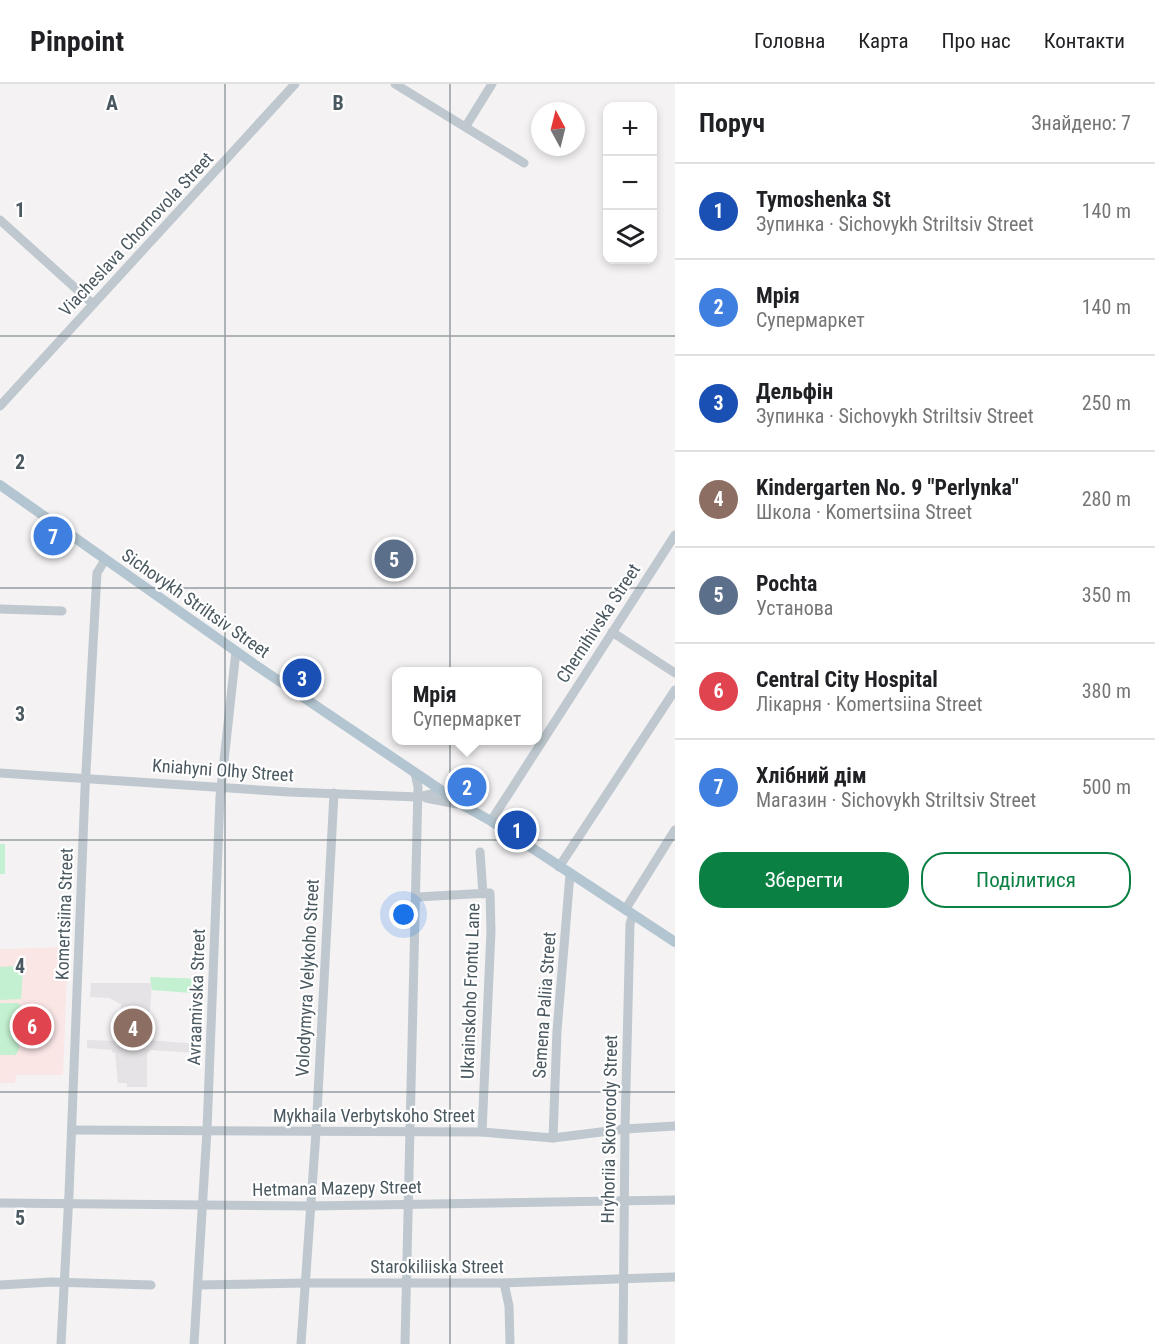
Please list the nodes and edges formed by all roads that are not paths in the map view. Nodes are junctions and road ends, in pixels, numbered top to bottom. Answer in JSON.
{"nodes":[{"id":1,"x":296,"y":84,"type":"edge"},
{"id":2,"x":395,"y":84,"type":"edge"},
{"id":3,"x":492,"y":84,"type":"edge"},
{"id":4,"x":466,"y":126,"type":"junction"},
{"id":5,"x":524,"y":163,"type":"dead end"},
{"id":6,"x":0,"y":220,"type":"edge"},
{"id":7,"x":93,"y":304,"type":"junction"},
{"id":8,"x":0,"y":406,"type":"edge"},
{"id":9,"x":0,"y":485,"type":"edge"},
{"id":10,"x":675,"y":535,"type":"edge"},
{"id":11,"x":105,"y":560,"type":"junction"},
{"id":12,"x":0,"y":609,"type":"edge"},
{"id":13,"x":62,"y":611,"type":"dead end"},
{"id":14,"x":612,"y":632,"type":"junction"},
{"id":15,"x":237,"y":651,"type":"junction"},
{"id":16,"x":675,"y":674,"type":"edge"},
{"id":17,"x":675,"y":690,"type":"edge"},
{"id":18,"x":542,"y":741,"type":"edge"},
{"id":19,"x":540,"y":745,"type":"edge"},
{"id":20,"x":0,"y":773,"type":"edge"},
{"id":21,"x":415,"y":773,"type":"junction"},
{"id":22,"x":86,"y":777,"type":"junction"},
{"id":23,"x":221,"y":788,"type":"junction"},
{"id":24,"x":442,"y":791,"type":"junction"},
{"id":25,"x":334,"y":793,"type":"junction"},
{"id":26,"x":418,"y":797,"type":"junction"},
{"id":27,"x":466,"y":807,"type":"junction"},
{"id":28,"x":491,"y":821,"type":"junction"},
{"id":29,"x":674,"y":834,"type":"edge"},
{"id":30,"x":480,"y":852,"type":"dead end"},
{"id":31,"x":559,"y":867,"type":"junction"},
{"id":32,"x":570,"y":874,"type":"junction"},
{"id":33,"x":483,"y":894,"type":"junction"},
{"id":34,"x":417,"y":897,"type":"junction"},
{"id":35,"x":629,"y":913,"type":"junction"},
{"id":36,"x":675,"y":942,"type":"edge"},
{"id":37,"x":675,"y":1126,"type":"edge"},
{"id":38,"x":625,"y":1129,"type":"junction"},
{"id":39,"x":72,"y":1130,"type":"junction"},
{"id":40,"x":207,"y":1130,"type":"junction"},
{"id":41,"x":316,"y":1132,"type":"junction"},
{"id":42,"x":409,"y":1132,"type":"junction"},
{"id":43,"x":482,"y":1132,"type":"junction"},
{"id":44,"x":553,"y":1138,"type":"junction"},
{"id":45,"x":624,"y":1200,"type":"junction"},
{"id":46,"x":675,"y":1200,"type":"edge"},
{"id":47,"x":0,"y":1203,"type":"edge"},
{"id":48,"x":69,"y":1203,"type":"junction"},
{"id":49,"x":407,"y":1203,"type":"junction"},
{"id":50,"x":203,"y":1206,"type":"junction"},
{"id":51,"x":311,"y":1206,"type":"junction"},
{"id":52,"x":625,"y":1277,"type":"junction"},
{"id":53,"x":675,"y":1277,"type":"edge"},
{"id":54,"x":65,"y":1282,"type":"junction"},
{"id":55,"x":305,"y":1282,"type":"junction"},
{"id":56,"x":406,"y":1283,"type":"junction"},
{"id":57,"x":504,"y":1283,"type":"junction"},
{"id":58,"x":0,"y":1285,"type":"edge"},
{"id":59,"x":151,"y":1285,"type":"dead end"},
{"id":60,"x":198,"y":1285,"type":"junction"},
{"id":61,"x":61,"y":1344,"type":"edge"},
{"id":62,"x":194,"y":1344,"type":"edge"},
{"id":63,"x":301,"y":1344,"type":"edge"},
{"id":64,"x":405,"y":1344,"type":"edge"},
{"id":65,"x":510,"y":1344,"type":"edge"},
{"id":66,"x":623,"y":1344,"type":"edge"}],
"edges":[{"from":1,"to":7,"type":"street","name":"Viacheslava Chornovola Street"},
{"from":2,"to":4,"type":"street"},
{"from":3,"to":4,"type":"street"},
{"from":4,"to":5,"type":"street"},
{"from":6,"to":7,"type":"street"},
{"from":7,"to":8,"type":"street","name":"Viacheslava Chornovola Street"},
{"from":9,"to":11,"type":"main road","name":"Sichovykh Striltsiv Street"},
{"from":10,"to":14,"type":"street","name":"Chernihivska Street"},
{"from":11,"to":15,"type":"main road","name":"Sichovykh Striltsiv Street"},
{"from":11,"to":22,"type":"street","name":"Komertsiina Street"},
{"from":12,"to":13,"type":"street"},
{"from":14,"to":16,"type":"street"},
{"from":14,"to":18,"type":"street","name":"Chernihivska Street"},
{"from":15,"to":21,"type":"main road","name":"Sichovykh Striltsiv Street"},
{"from":15,"to":23,"type":"street","name":"Avraamivska Street"},
{"from":17,"to":31,"type":"street"},
{"from":19,"to":28,"type":"street","name":"Chernihivska Street"},
{"from":20,"to":22,"type":"street","name":"Kniahyni Olhy Street"},
{"from":21,"to":24,"type":"main road","name":"Sichovykh Striltsiv Street"},
{"from":21,"to":26,"type":"street"},
{"from":22,"to":23,"type":"street","name":"Kniahyni Olhy Street"},
{"from":22,"to":39,"type":"street","name":"Komertsiina Street"},
{"from":23,"to":25,"type":"street","name":"Kniahyni Olhy Street"},
{"from":23,"to":40,"type":"street","name":"Avraamivska Street"},
{"from":24,"to":26,"type":"street","name":"Kniahyni Olhy Street"},
{"from":24,"to":27,"type":"main road","name":"Sichovykh Striltsiv Street"},
{"from":25,"to":26,"type":"street","name":"Kniahyni Olhy Street"},
{"from":25,"to":41,"type":"street","name":"Volodymyra Velykoho Street"},
{"from":26,"to":27,"type":"street"},
{"from":26,"to":34,"type":"street"},
{"from":27,"to":28,"type":"main road","name":"Sichovykh Striltsiv Street"},
{"from":28,"to":31,"type":"main road","name":"Sichovykh Striltsiv Street"},
{"from":29,"to":35,"type":"street","name":"Hryhoriia Skovorody Street"},
{"from":30,"to":33,"type":"street","name":"Ukrainskoho Frontu Lane"},
{"from":31,"to":32,"type":"main road","name":"Sichovykh Striltsiv Street"},
{"from":32,"to":35,"type":"main road","name":"Sichovykh Striltsiv Street"},
{"from":32,"to":44,"type":"street","name":"Semena Paliia Street"},
{"from":33,"to":34,"type":"street","name":"Ukrainskoho Frontu Lane"},
{"from":33,"to":43,"type":"street","name":"Ukrainskoho Frontu Lane"},
{"from":34,"to":42,"type":"street"},
{"from":35,"to":36,"type":"main road","name":"Sichovykh Striltsiv Street"},
{"from":35,"to":38,"type":"street","name":"Hryhoriia Skovorody Street"},
{"from":37,"to":38,"type":"street","name":"Mykhaila Verbytskoho Street"},
{"from":38,"to":44,"type":"street","name":"Mykhaila Verbytskoho Street"},
{"from":38,"to":45,"type":"street","name":"Hryhoriia Skovorody Street"},
{"from":39,"to":40,"type":"street","name":"Mykhaila Verbytskoho Street"},
{"from":39,"to":48,"type":"street","name":"Komertsiina Street"},
{"from":40,"to":41,"type":"street","name":"Mykhaila Verbytskoho Street"},
{"from":40,"to":50,"type":"street","name":"Avraamivska Street"},
{"from":41,"to":42,"type":"street","name":"Mykhaila Verbytskoho Street"},
{"from":41,"to":51,"type":"street","name":"Volodymyra Velykoho Street"},
{"from":42,"to":43,"type":"street","name":"Mykhaila Verbytskoho Street"},
{"from":42,"to":49,"type":"street"},
{"from":43,"to":44,"type":"street","name":"Mykhaila Verbytskoho Street"},
{"from":45,"to":46,"type":"street","name":"Hetmana Mazepy Street"},
{"from":45,"to":49,"type":"street","name":"Hetmana Mazepy Street"},
{"from":45,"to":52,"type":"street","name":"Hryhoriia Skovorody Street"},
{"from":47,"to":48,"type":"street","name":"Hetmana Mazepy Street"},
{"from":48,"to":50,"type":"street","name":"Hetmana Mazepy Street"},
{"from":48,"to":54,"type":"street","name":"Komertsiina Street"},
{"from":49,"to":51,"type":"street","name":"Hetmana Mazepy Street"},
{"from":49,"to":56,"type":"street"},
{"from":50,"to":51,"type":"street","name":"Hetmana Mazepy Street"},
{"from":50,"to":60,"type":"street","name":"Avraamivska Street"},
{"from":51,"to":55,"type":"street","name":"Volodymyra Velykoho Street"},
{"from":52,"to":53,"type":"street","name":"Starokiliiska Street"},
{"from":52,"to":57,"type":"street","name":"Starokiliiska Street"},
{"from":52,"to":66,"type":"street","name":"Hryhoriia Skovorody Street"},
{"from":54,"to":58,"type":"street"},
{"from":54,"to":59,"type":"street"},
{"from":54,"to":61,"type":"street","name":"Komertsiina Street"},
{"from":55,"to":56,"type":"street","name":"Starokiliiska Street"},
{"from":55,"to":60,"type":"street","name":"Starokiliiska Street"},
{"from":55,"to":63,"type":"street","name":"Volodymyra Velykoho Street"},
{"from":56,"to":57,"type":"street","name":"Starokiliiska Street"},
{"from":56,"to":64,"type":"street"},
{"from":57,"to":65,"type":"street"},
{"from":60,"to":62,"type":"street","name":"Avraamivska Street"}]}
